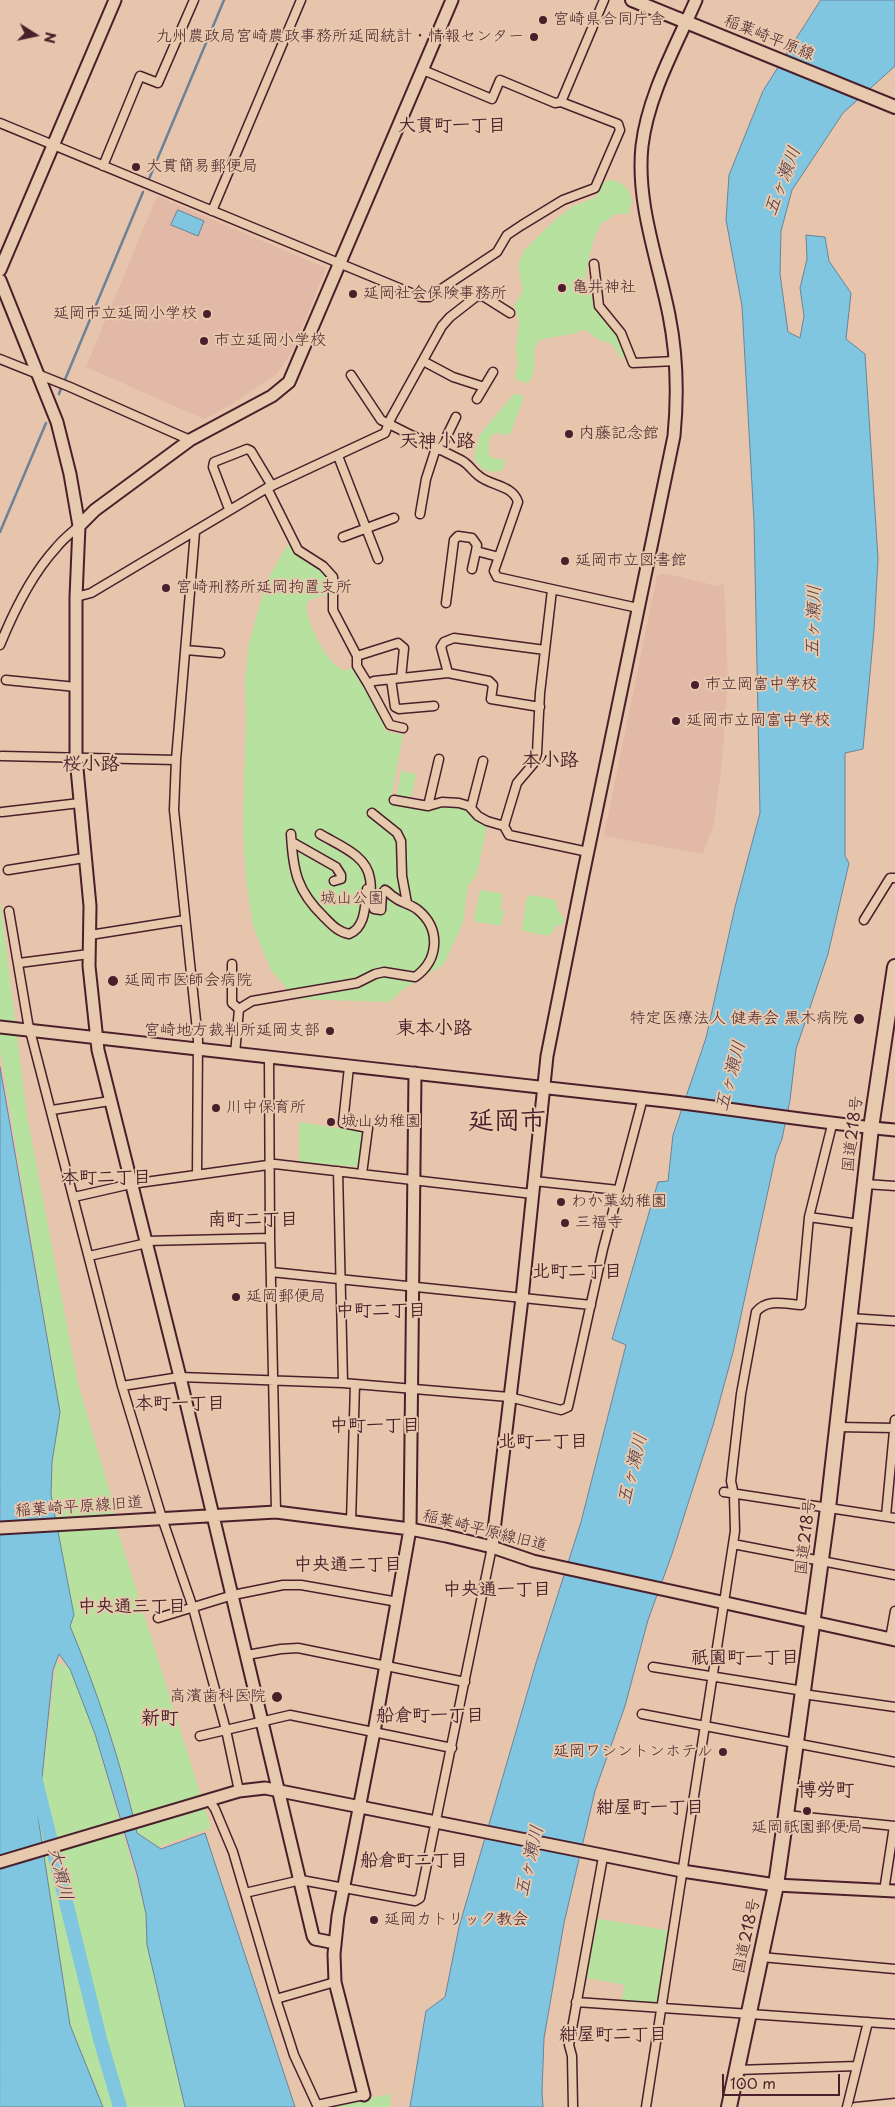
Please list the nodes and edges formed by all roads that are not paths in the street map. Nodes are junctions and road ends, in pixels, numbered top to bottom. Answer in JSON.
{"nodes":[{"id":1,"x":114,"y":0,"type":"edge"},
{"id":2,"x":194,"y":0,"type":"edge"},
{"id":3,"x":301,"y":0,"type":"edge"},
{"id":4,"x":452,"y":0,"type":"edge"},
{"id":5,"x":604,"y":0,"type":"edge"},
{"id":6,"x":632,"y":0,"type":"edge"},
{"id":7,"x":696,"y":0,"type":"edge"},
{"id":8,"x":701,"y":0,"type":"edge"},
{"id":9,"x":686,"y":22,"type":"junction"},
{"id":10,"x":423,"y":70,"type":"junction"},
{"id":11,"x":561,"y":102,"type":"junction"},
{"id":12,"x":895,"y":107,"type":"edge"},
{"id":13,"x":0,"y":123,"type":"edge"},
{"id":14,"x":53,"y":145,"type":"junction"},
{"id":15,"x":103,"y":166,"type":"junction"},
{"id":16,"x":212,"y":211,"type":"junction"},
{"id":17,"x":594,"y":264,"type":"dead end"},
{"id":18,"x":341,"y":265,"type":"junction"},
{"id":19,"x":0,"y":270,"type":"edge"},
{"id":20,"x":0,"y":280,"type":"edge"},
{"id":21,"x":510,"y":313,"type":"dead end"},
{"id":22,"x":0,"y":359,"type":"edge"},
{"id":23,"x":423,"y":361,"type":"junction"},
{"id":24,"x":676,"y":361,"type":"junction"},
{"id":25,"x":493,"y":372,"type":"dead end"},
{"id":26,"x":39,"y":375,"type":"junction"},
{"id":27,"x":351,"y":375,"type":"dead end"},
{"id":28,"x":484,"y":387,"type":"junction"},
{"id":29,"x":477,"y":399,"type":"dead end"},
{"id":30,"x":456,"y":417,"type":"dead end"},
{"id":31,"x":388,"y":425,"type":"junction"},
{"id":32,"x":190,"y":440,"type":"junction"},
{"id":33,"x":438,"y":449,"type":"junction"},
{"id":34,"x":338,"y":456,"type":"junction"},
{"id":35,"x":269,"y":487,"type":"junction"},
{"id":36,"x":228,"y":510,"type":"junction"},
{"id":37,"x":420,"y":514,"type":"dead end"},
{"id":38,"x":394,"y":518,"type":"dead end"},
{"id":39,"x":78,"y":526,"type":"junction"},
{"id":40,"x":366,"y":528,"type":"junction"},
{"id":41,"x":195,"y":532,"type":"junction"},
{"id":42,"x":343,"y":537,"type":"dead end"},
{"id":43,"x":476,"y":551,"type":"junction"},
{"id":44,"x":499,"y":557,"type":"junction"},
{"id":45,"x":378,"y":559,"type":"dead end"},
{"id":46,"x":472,"y":569,"type":"dead end"},
{"id":47,"x":552,"y":590,"type":"junction"},
{"id":48,"x":76,"y":597,"type":"junction"},
{"id":49,"x":446,"y":603,"type":"dead end"},
{"id":50,"x":638,"y":608,"type":"junction"},
{"id":51,"x":0,"y":645,"type":"edge"},
{"id":52,"x":186,"y":650,"type":"junction"},
{"id":53,"x":545,"y":650,"type":"junction"},
{"id":54,"x":220,"y":653,"type":"dead end"},
{"id":55,"x":357,"y":656,"type":"junction"},
{"id":56,"x":448,"y":673,"type":"junction"},
{"id":57,"x":401,"y":678,"type":"junction"},
{"id":58,"x":391,"y":679,"type":"junction"},
{"id":59,"x":6,"y":680,"type":"dead end"},
{"id":60,"x":368,"y":684,"type":"junction"},
{"id":61,"x":76,"y":687,"type":"junction"},
{"id":62,"x":434,"y":706,"type":"dead end"},
{"id":63,"x":540,"y":707,"type":"junction"},
{"id":64,"x":403,"y":728,"type":"dead end"},
{"id":65,"x":2,"y":756,"type":"dead end"},
{"id":66,"x":76,"y":758,"type":"junction"},
{"id":67,"x":439,"y":759,"type":"dead end"},
{"id":68,"x":176,"y":760,"type":"junction"},
{"id":69,"x":483,"y":761,"type":"dead end"},
{"id":70,"x":394,"y":800,"type":"dead end"},
{"id":71,"x":80,"y":803,"type":"junction"},
{"id":72,"x":428,"y":806,"type":"junction"},
{"id":73,"x":471,"y":808,"type":"junction"},
{"id":74,"x":2,"y":812,"type":"dead end"},
{"id":75,"x":372,"y":813,"type":"dead end"},
{"id":76,"x":504,"y":826,"type":"junction"},
{"id":77,"x":320,"y":834,"type":"dead end"},
{"id":78,"x":588,"y":852,"type":"junction"},
{"id":79,"x":84,"y":858,"type":"junction"},
{"id":80,"x":8,"y":870,"type":"dead end"},
{"id":81,"x":368,"y":871,"type":"junction"},
{"id":82,"x":895,"y":878,"type":"edge"},
{"id":83,"x":334,"y":881,"type":"dead end"},
{"id":84,"x":407,"y":903,"type":"junction"},
{"id":85,"x":9,"y":911,"type":"dead end"},
{"id":86,"x":185,"y":920,"type":"junction"},
{"id":87,"x":864,"y":920,"type":"dead end"},
{"id":88,"x":90,"y":935,"type":"junction"},
{"id":89,"x":89,"y":954,"type":"junction"},
{"id":90,"x":19,"y":963,"type":"junction"},
{"id":91,"x":232,"y":964,"type":"dead end"},
{"id":92,"x":895,"y":967,"type":"edge"},
{"id":93,"x":239,"y":1009,"type":"junction"},
{"id":94,"x":0,"y":1027,"type":"edge"},
{"id":95,"x":25,"y":1030,"type":"junction"},
{"id":96,"x":98,"y":1040,"type":"junction"},
{"id":97,"x":198,"y":1049,"type":"junction"},
{"id":98,"x":235,"y":1054,"type":"junction"},
{"id":99,"x":269,"y":1058,"type":"junction"},
{"id":100,"x":348,"y":1067,"type":"junction"},
{"id":101,"x":415,"y":1073,"type":"junction"},
{"id":102,"x":543,"y":1088,"type":"junction"},
{"id":103,"x":643,"y":1098,"type":"junction"},
{"id":104,"x":110,"y":1101,"type":"junction"},
{"id":105,"x":52,"y":1110,"type":"junction"},
{"id":106,"x":832,"y":1124,"type":"junction"},
{"id":107,"x":871,"y":1128,"type":"junction"},
{"id":108,"x":895,"y":1130,"type":"edge"},
{"id":109,"x":270,"y":1165,"type":"junction"},
{"id":110,"x":338,"y":1171,"type":"junction"},
{"id":111,"x":197,"y":1174,"type":"junction"},
{"id":112,"x":362,"y":1174,"type":"junction"},
{"id":113,"x":414,"y":1180,"type":"junction"},
{"id":114,"x":534,"y":1181,"type":"junction"},
{"id":115,"x":131,"y":1184,"type":"junction"},
{"id":116,"x":865,"y":1184,"type":"junction"},
{"id":117,"x":895,"y":1186,"type":"edge"},
{"id":118,"x":618,"y":1190,"type":"junction"},
{"id":119,"x":532,"y":1194,"type":"junction"},
{"id":120,"x":74,"y":1197,"type":"junction"},
{"id":121,"x":809,"y":1217,"type":"junction"},
{"id":122,"x":859,"y":1224,"type":"junction"},
{"id":123,"x":270,"y":1238,"type":"junction"},
{"id":124,"x":147,"y":1242,"type":"junction"},
{"id":125,"x":89,"y":1256,"type":"junction"},
{"id":126,"x":271,"y":1272,"type":"junction"},
{"id":127,"x":340,"y":1280,"type":"junction"},
{"id":128,"x":412,"y":1287,"type":"junction"},
{"id":129,"x":522,"y":1298,"type":"junction"},
{"id":130,"x":591,"y":1305,"type":"junction"},
{"id":131,"x":849,"y":1318,"type":"junction"},
{"id":132,"x":895,"y":1321,"type":"edge"},
{"id":133,"x":180,"y":1377,"type":"junction"},
{"id":134,"x":273,"y":1381,"type":"junction"},
{"id":135,"x":343,"y":1383,"type":"junction"},
{"id":136,"x":354,"y":1384,"type":"junction"},
{"id":137,"x":122,"y":1386,"type":"junction"},
{"id":138,"x":412,"y":1389,"type":"junction"},
{"id":139,"x":509,"y":1397,"type":"junction"},
{"id":140,"x":895,"y":1425,"type":"edge"},
{"id":141,"x":837,"y":1428,"type":"junction"},
{"id":142,"x":724,"y":1492,"type":"dead end"},
{"id":143,"x":734,"y":1495,"type":"junction"},
{"id":144,"x":828,"y":1508,"type":"junction"},
{"id":145,"x":276,"y":1512,"type":"junction"},
{"id":146,"x":213,"y":1516,"type":"junction"},
{"id":147,"x":886,"y":1516,"type":"junction"},
{"id":148,"x":162,"y":1518,"type":"junction"},
{"id":149,"x":895,"y":1518,"type":"edge"},
{"id":150,"x":351,"y":1522,"type":"junction"},
{"id":151,"x":0,"y":1528,"type":"edge"},
{"id":152,"x":410,"y":1529,"type":"junction"},
{"id":153,"x":733,"y":1544,"type":"junction"},
{"id":154,"x":492,"y":1547,"type":"junction"},
{"id":155,"x":821,"y":1562,"type":"junction"},
{"id":156,"x":895,"y":1575,"type":"edge"},
{"id":157,"x":232,"y":1595,"type":"junction"},
{"id":158,"x":398,"y":1602,"type":"junction"},
{"id":159,"x":723,"y":1602,"type":"junction"},
{"id":160,"x":192,"y":1608,"type":"junction"},
{"id":161,"x":895,"y":1611,"type":"edge"},
{"id":162,"x":158,"y":1618,"type":"dead end"},
{"id":163,"x":812,"y":1623,"type":"junction"},
{"id":164,"x":892,"y":1640,"type":"edge"},
{"id":165,"x":247,"y":1655,"type":"junction"},
{"id":166,"x":386,"y":1666,"type":"junction"},
{"id":167,"x":653,"y":1667,"type":"dead end"},
{"id":168,"x":712,"y":1677,"type":"junction"},
{"id":169,"x":466,"y":1682,"type":"junction"},
{"id":170,"x":803,"y":1692,"type":"junction"},
{"id":171,"x":895,"y":1707,"type":"edge"},
{"id":172,"x":642,"y":1714,"type":"dead end"},
{"id":173,"x":263,"y":1721,"type":"junction"},
{"id":174,"x":704,"y":1726,"type":"junction"},
{"id":175,"x":226,"y":1730,"type":"junction"},
{"id":176,"x":374,"y":1732,"type":"junction"},
{"id":177,"x":200,"y":1736,"type":"dead end"},
{"id":178,"x":796,"y":1743,"type":"junction"},
{"id":179,"x":452,"y":1748,"type":"junction"},
{"id":180,"x":895,"y":1762,"type":"edge"},
{"id":181,"x":278,"y":1790,"type":"junction"},
{"id":182,"x":239,"y":1791,"type":"junction"},
{"id":183,"x":207,"y":1801,"type":"junction"},
{"id":184,"x":359,"y":1807,"type":"junction"},
{"id":185,"x":786,"y":1816,"type":"junction"},
{"id":186,"x":436,"y":1823,"type":"junction"},
{"id":187,"x":894,"y":1826,"type":"edge"},
{"id":188,"x":601,"y":1857,"type":"junction"},
{"id":189,"x":0,"y":1862,"type":"edge"},
{"id":190,"x":682,"y":1871,"type":"junction"},
{"id":191,"x":301,"y":1880,"type":"junction"},
{"id":192,"x":776,"y":1885,"type":"junction"},
{"id":193,"x":344,"y":1886,"type":"junction"},
{"id":194,"x":889,"y":1891,"type":"edge"},
{"id":195,"x":245,"y":1893,"type":"junction"},
{"id":196,"x":335,"y":1943,"type":"junction"},
{"id":197,"x":761,"y":1957,"type":"junction"},
{"id":198,"x":895,"y":1969,"type":"edge"},
{"id":199,"x":335,"y":1982,"type":"junction"},
{"id":200,"x":276,"y":1999,"type":"junction"},
{"id":201,"x":576,"y":2002,"type":"junction"},
{"id":202,"x":661,"y":2008,"type":"junction"},
{"id":203,"x":748,"y":2014,"type":"junction"},
{"id":204,"x":868,"y":2022,"type":"junction"},
{"id":205,"x":895,"y":2024,"type":"edge"},
{"id":206,"x":857,"y":2066,"type":"junction"},
{"id":207,"x":737,"y":2070,"type":"junction"},
{"id":208,"x":364,"y":2095,"type":"joint"},
{"id":209,"x":895,"y":2103,"type":"edge"},
{"id":210,"x":573,"y":2107,"type":"edge"},
{"id":211,"x":646,"y":2107,"type":"edge"},
{"id":212,"x":729,"y":2107,"type":"edge"},
{"id":213,"x":847,"y":2107,"type":"edge"},
{"id":214,"x":856,"y":2107,"type":"edge"}],
"edges":[{"from":1,"to":14,"type":"street"},
{"from":2,"to":15,"type":"street"},
{"from":3,"to":16,"type":"street"},
{"from":4,"to":10,"type":"street"},
{"from":5,"to":11,"type":"street"},
{"from":6,"to":9,"type":"main road","name":"稲葉崎平原線"},
{"from":7,"to":9,"type":"street"},
{"from":8,"to":9,"type":"street"},
{"from":9,"to":12,"type":"main road","name":"稲葉崎平原線"},
{"from":9,"to":24,"type":"street"},
{"from":10,"to":11,"type":"street"},
{"from":10,"to":18,"type":"street"},
{"from":11,"to":18,"type":"street"},
{"from":13,"to":14,"type":"street"},
{"from":14,"to":15,"type":"street"},
{"from":14,"to":19,"type":"street"},
{"from":15,"to":16,"type":"street"},
{"from":16,"to":18,"type":"street"},
{"from":17,"to":24,"type":"street"},
{"from":18,"to":32,"type":"street"},
{"from":20,"to":26,"type":"street"},
{"from":21,"to":23,"type":"street"},
{"from":22,"to":26,"type":"street"},
{"from":23,"to":28,"type":"street"},
{"from":23,"to":31,"type":"street"},
{"from":24,"to":50,"type":"street"},
{"from":25,"to":28,"type":"street"},
{"from":26,"to":32,"type":"street"},
{"from":26,"to":39,"type":"street"},
{"from":27,"to":31,"type":"street"},
{"from":28,"to":29,"type":"street"},
{"from":30,"to":33,"type":"street"},
{"from":31,"to":33,"type":"street"},
{"from":31,"to":34,"type":"street"},
{"from":32,"to":39,"type":"street"},
{"from":33,"to":37,"type":"street"},
{"from":33,"to":44,"type":"street"},
{"from":34,"to":35,"type":"street"},
{"from":34,"to":40,"type":"street"},
{"from":35,"to":36,"type":"street"},
{"from":35,"to":36,"type":"street"},
{"from":35,"to":55,"type":"street"},
{"from":36,"to":41,"type":"street"},
{"from":38,"to":40,"type":"street"},
{"from":39,"to":48,"type":"street"},
{"from":39,"to":51,"type":"street"},
{"from":40,"to":42,"type":"street"},
{"from":40,"to":45,"type":"street"},
{"from":41,"to":48,"type":"street"},
{"from":41,"to":52,"type":"street"},
{"from":43,"to":44,"type":"street"},
{"from":43,"to":46,"type":"street"},
{"from":43,"to":49,"type":"street"},
{"from":44,"to":47,"type":"street"},
{"from":47,"to":50,"type":"street"},
{"from":47,"to":53,"type":"street"},
{"from":48,"to":61,"type":"street"},
{"from":50,"to":78,"type":"street"},
{"from":52,"to":54,"type":"street"},
{"from":52,"to":68,"type":"street"},
{"from":53,"to":56,"type":"street"},
{"from":53,"to":63,"type":"street"},
{"from":55,"to":57,"type":"street"},
{"from":55,"to":60,"type":"street"},
{"from":56,"to":57,"type":"street"},
{"from":56,"to":63,"type":"street"},
{"from":57,"to":58,"type":"street"},
{"from":58,"to":60,"type":"street"},
{"from":58,"to":62,"type":"street"},
{"from":59,"to":61,"type":"street"},
{"from":60,"to":64,"type":"street"},
{"from":61,"to":66,"type":"street"},
{"from":63,"to":76,"type":"street"},
{"from":65,"to":66,"type":"street"},
{"from":66,"to":68,"type":"street"},
{"from":66,"to":71,"type":"street"},
{"from":67,"to":72,"type":"street"},
{"from":68,"to":86,"type":"street"},
{"from":69,"to":73,"type":"street"},
{"from":70,"to":72,"type":"street"},
{"from":71,"to":74,"type":"street"},
{"from":71,"to":79,"type":"street"},
{"from":72,"to":73,"type":"street"},
{"from":73,"to":76,"type":"street"},
{"from":75,"to":84,"type":"street"},
{"from":76,"to":78,"type":"street"},
{"from":77,"to":81,"type":"street"},
{"from":78,"to":102,"type":"street"},
{"from":79,"to":80,"type":"street"},
{"from":79,"to":88,"type":"street"},
{"from":81,"to":83,"type":"street"},
{"from":81,"to":84,"type":"street"},
{"from":82,"to":87,"type":"street"},
{"from":84,"to":93,"type":"street"},
{"from":85,"to":90,"type":"street"},
{"from":86,"to":88,"type":"street"},
{"from":86,"to":97,"type":"street"},
{"from":88,"to":89,"type":"street"},
{"from":89,"to":90,"type":"street"},
{"from":89,"to":96,"type":"street"},
{"from":90,"to":95,"type":"street"},
{"from":91,"to":93,"type":"street"},
{"from":92,"to":107,"type":"highway","name":"国道218号"},
{"from":93,"to":98,"type":"street"},
{"from":94,"to":95,"type":"street"},
{"from":95,"to":96,"type":"street"},
{"from":95,"to":105,"type":"street"},
{"from":96,"to":97,"type":"street"},
{"from":96,"to":104,"type":"street"},
{"from":97,"to":98,"type":"street"},
{"from":97,"to":111,"type":"street"},
{"from":98,"to":99,"type":"street"},
{"from":99,"to":100,"type":"street"},
{"from":99,"to":109,"type":"street"},
{"from":100,"to":101,"type":"street"},
{"from":100,"to":112,"type":"street"},
{"from":101,"to":102,"type":"street"},
{"from":101,"to":113,"type":"street"},
{"from":102,"to":103,"type":"street"},
{"from":102,"to":114,"type":"street"},
{"from":103,"to":106,"type":"street"},
{"from":103,"to":118,"type":"street"},
{"from":104,"to":105,"type":"street"},
{"from":104,"to":115,"type":"street"},
{"from":105,"to":120,"type":"street"},
{"from":106,"to":107,"type":"street"},
{"from":106,"to":121,"type":"street"},
{"from":107,"to":108,"type":"street"},
{"from":107,"to":116,"type":"highway","name":"国道218号"},
{"from":109,"to":110,"type":"street"},
{"from":109,"to":111,"type":"street"},
{"from":109,"to":123,"type":"street"},
{"from":110,"to":112,"type":"street"},
{"from":110,"to":127,"type":"street"},
{"from":111,"to":115,"type":"street"},
{"from":112,"to":113,"type":"street"},
{"from":113,"to":119,"type":"street"},
{"from":113,"to":128,"type":"street"},
{"from":114,"to":118,"type":"street"},
{"from":114,"to":119,"type":"street"},
{"from":115,"to":120,"type":"street"},
{"from":115,"to":124,"type":"street"},
{"from":116,"to":117,"type":"street"},
{"from":116,"to":122,"type":"highway","name":"国道218号"},
{"from":118,"to":130,"type":"street"},
{"from":119,"to":129,"type":"street"},
{"from":120,"to":125,"type":"street"},
{"from":121,"to":122,"type":"street"},
{"from":121,"to":143,"type":"street"},
{"from":122,"to":131,"type":"highway","name":"国道218号"},
{"from":123,"to":124,"type":"street"},
{"from":123,"to":126,"type":"street"},
{"from":124,"to":125,"type":"street"},
{"from":124,"to":133,"type":"street"},
{"from":125,"to":137,"type":"street"},
{"from":126,"to":127,"type":"street"},
{"from":126,"to":134,"type":"street"},
{"from":127,"to":128,"type":"street"},
{"from":127,"to":135,"type":"street"},
{"from":128,"to":129,"type":"street"},
{"from":128,"to":138,"type":"street"},
{"from":129,"to":130,"type":"street"},
{"from":129,"to":139,"type":"street"},
{"from":130,"to":139,"type":"street"},
{"from":131,"to":132,"type":"street"},
{"from":131,"to":141,"type":"highway","name":"国道218号"},
{"from":133,"to":134,"type":"street"},
{"from":133,"to":137,"type":"street"},
{"from":133,"to":146,"type":"street"},
{"from":134,"to":135,"type":"street"},
{"from":134,"to":145,"type":"street"},
{"from":135,"to":136,"type":"street"},
{"from":136,"to":138,"type":"street"},
{"from":136,"to":150,"type":"street"},
{"from":137,"to":148,"type":"street"},
{"from":138,"to":139,"type":"street"},
{"from":138,"to":152,"type":"street"},
{"from":139,"to":154,"type":"street"},
{"from":140,"to":141,"type":"street"},
{"from":140,"to":147,"type":"street"},
{"from":141,"to":144,"type":"highway","name":"国道218号"},
{"from":142,"to":143,"type":"street"},
{"from":143,"to":144,"type":"street"},
{"from":143,"to":153,"type":"street"},
{"from":144,"to":147,"type":"street"},
{"from":144,"to":155,"type":"highway","name":"国道218号"},
{"from":145,"to":146,"type":"street","name":"稲葉崎平原線旧道"},
{"from":145,"to":150,"type":"street","name":"稲葉崎平原線旧道"},
{"from":146,"to":148,"type":"street","name":"稲葉崎平原線旧道"},
{"from":146,"to":157,"type":"street"},
{"from":147,"to":149,"type":"street"},
{"from":148,"to":151,"type":"street","name":"稲葉崎平原線旧道"},
{"from":148,"to":160,"type":"street"},
{"from":150,"to":152,"type":"street","name":"稲葉崎平原線旧道"},
{"from":152,"to":154,"type":"street","name":"稲葉崎平原線旧道"},
{"from":152,"to":158,"type":"street"},
{"from":153,"to":155,"type":"street"},
{"from":153,"to":159,"type":"street"},
{"from":154,"to":159,"type":"street","name":"稲葉崎平原線旧道"},
{"from":154,"to":169,"type":"street"},
{"from":155,"to":156,"type":"street"},
{"from":155,"to":163,"type":"highway","name":"国道218号"},
{"from":157,"to":158,"type":"street"},
{"from":157,"to":160,"type":"street"},
{"from":157,"to":165,"type":"street"},
{"from":158,"to":166,"type":"street"},
{"from":159,"to":163,"type":"street","name":"稲葉崎平原線旧道"},
{"from":159,"to":168,"type":"street"},
{"from":160,"to":162,"type":"street"},
{"from":160,"to":175,"type":"street"},
{"from":161,"to":164,"type":"street"},
{"from":163,"to":164,"type":"street","name":"稲葉崎平原線旧道"},
{"from":163,"to":170,"type":"highway","name":"国道218号"},
{"from":165,"to":166,"type":"street"},
{"from":165,"to":173,"type":"street"},
{"from":166,"to":169,"type":"street"},
{"from":166,"to":176,"type":"street"},
{"from":167,"to":168,"type":"street"},
{"from":168,"to":170,"type":"street"},
{"from":168,"to":174,"type":"street"},
{"from":169,"to":179,"type":"street"},
{"from":170,"to":171,"type":"street"},
{"from":170,"to":178,"type":"highway","name":"国道218号"},
{"from":172,"to":174,"type":"street"},
{"from":173,"to":175,"type":"street"},
{"from":173,"to":176,"type":"street"},
{"from":173,"to":181,"type":"street"},
{"from":174,"to":178,"type":"street"},
{"from":174,"to":190,"type":"street"},
{"from":175,"to":177,"type":"street"},
{"from":175,"to":182,"type":"street"},
{"from":176,"to":179,"type":"street"},
{"from":176,"to":184,"type":"street"},
{"from":178,"to":180,"type":"street"},
{"from":178,"to":185,"type":"highway","name":"国道218号"},
{"from":179,"to":186,"type":"street"},
{"from":181,"to":182,"type":"street"},
{"from":181,"to":184,"type":"street"},
{"from":181,"to":191,"type":"street"},
{"from":182,"to":183,"type":"street"},
{"from":183,"to":189,"type":"street"},
{"from":183,"to":195,"type":"street"},
{"from":184,"to":186,"type":"street"},
{"from":184,"to":193,"type":"street"},
{"from":185,"to":187,"type":"street"},
{"from":185,"to":192,"type":"highway","name":"国道218号"},
{"from":186,"to":188,"type":"street"},
{"from":186,"to":193,"type":"street"},
{"from":187,"to":194,"type":"street"},
{"from":188,"to":190,"type":"street"},
{"from":188,"to":201,"type":"street"},
{"from":190,"to":192,"type":"street"},
{"from":190,"to":202,"type":"street"},
{"from":191,"to":193,"type":"street"},
{"from":191,"to":195,"type":"street"},
{"from":191,"to":196,"type":"street"},
{"from":192,"to":194,"type":"street"},
{"from":192,"to":197,"type":"highway","name":"国道218号"},
{"from":193,"to":196,"type":"street"},
{"from":195,"to":200,"type":"street"},
{"from":196,"to":199,"type":"street"},
{"from":197,"to":198,"type":"street"},
{"from":197,"to":203,"type":"highway","name":"国道218号"},
{"from":199,"to":200,"type":"street"},
{"from":199,"to":208,"type":"street"},
{"from":200,"to":208,"type":"street"},
{"from":201,"to":202,"type":"street"},
{"from":201,"to":210,"type":"street"},
{"from":202,"to":203,"type":"street"},
{"from":202,"to":211,"type":"street"},
{"from":203,"to":204,"type":"street"},
{"from":203,"to":207,"type":"highway","name":"国道218号"},
{"from":204,"to":205,"type":"street"},
{"from":204,"to":206,"type":"street"},
{"from":206,"to":207,"type":"street"},
{"from":206,"to":213,"type":"street"},
{"from":207,"to":212,"type":"highway","name":"国道218号"},
{"from":209,"to":214,"type":"street"}]}
